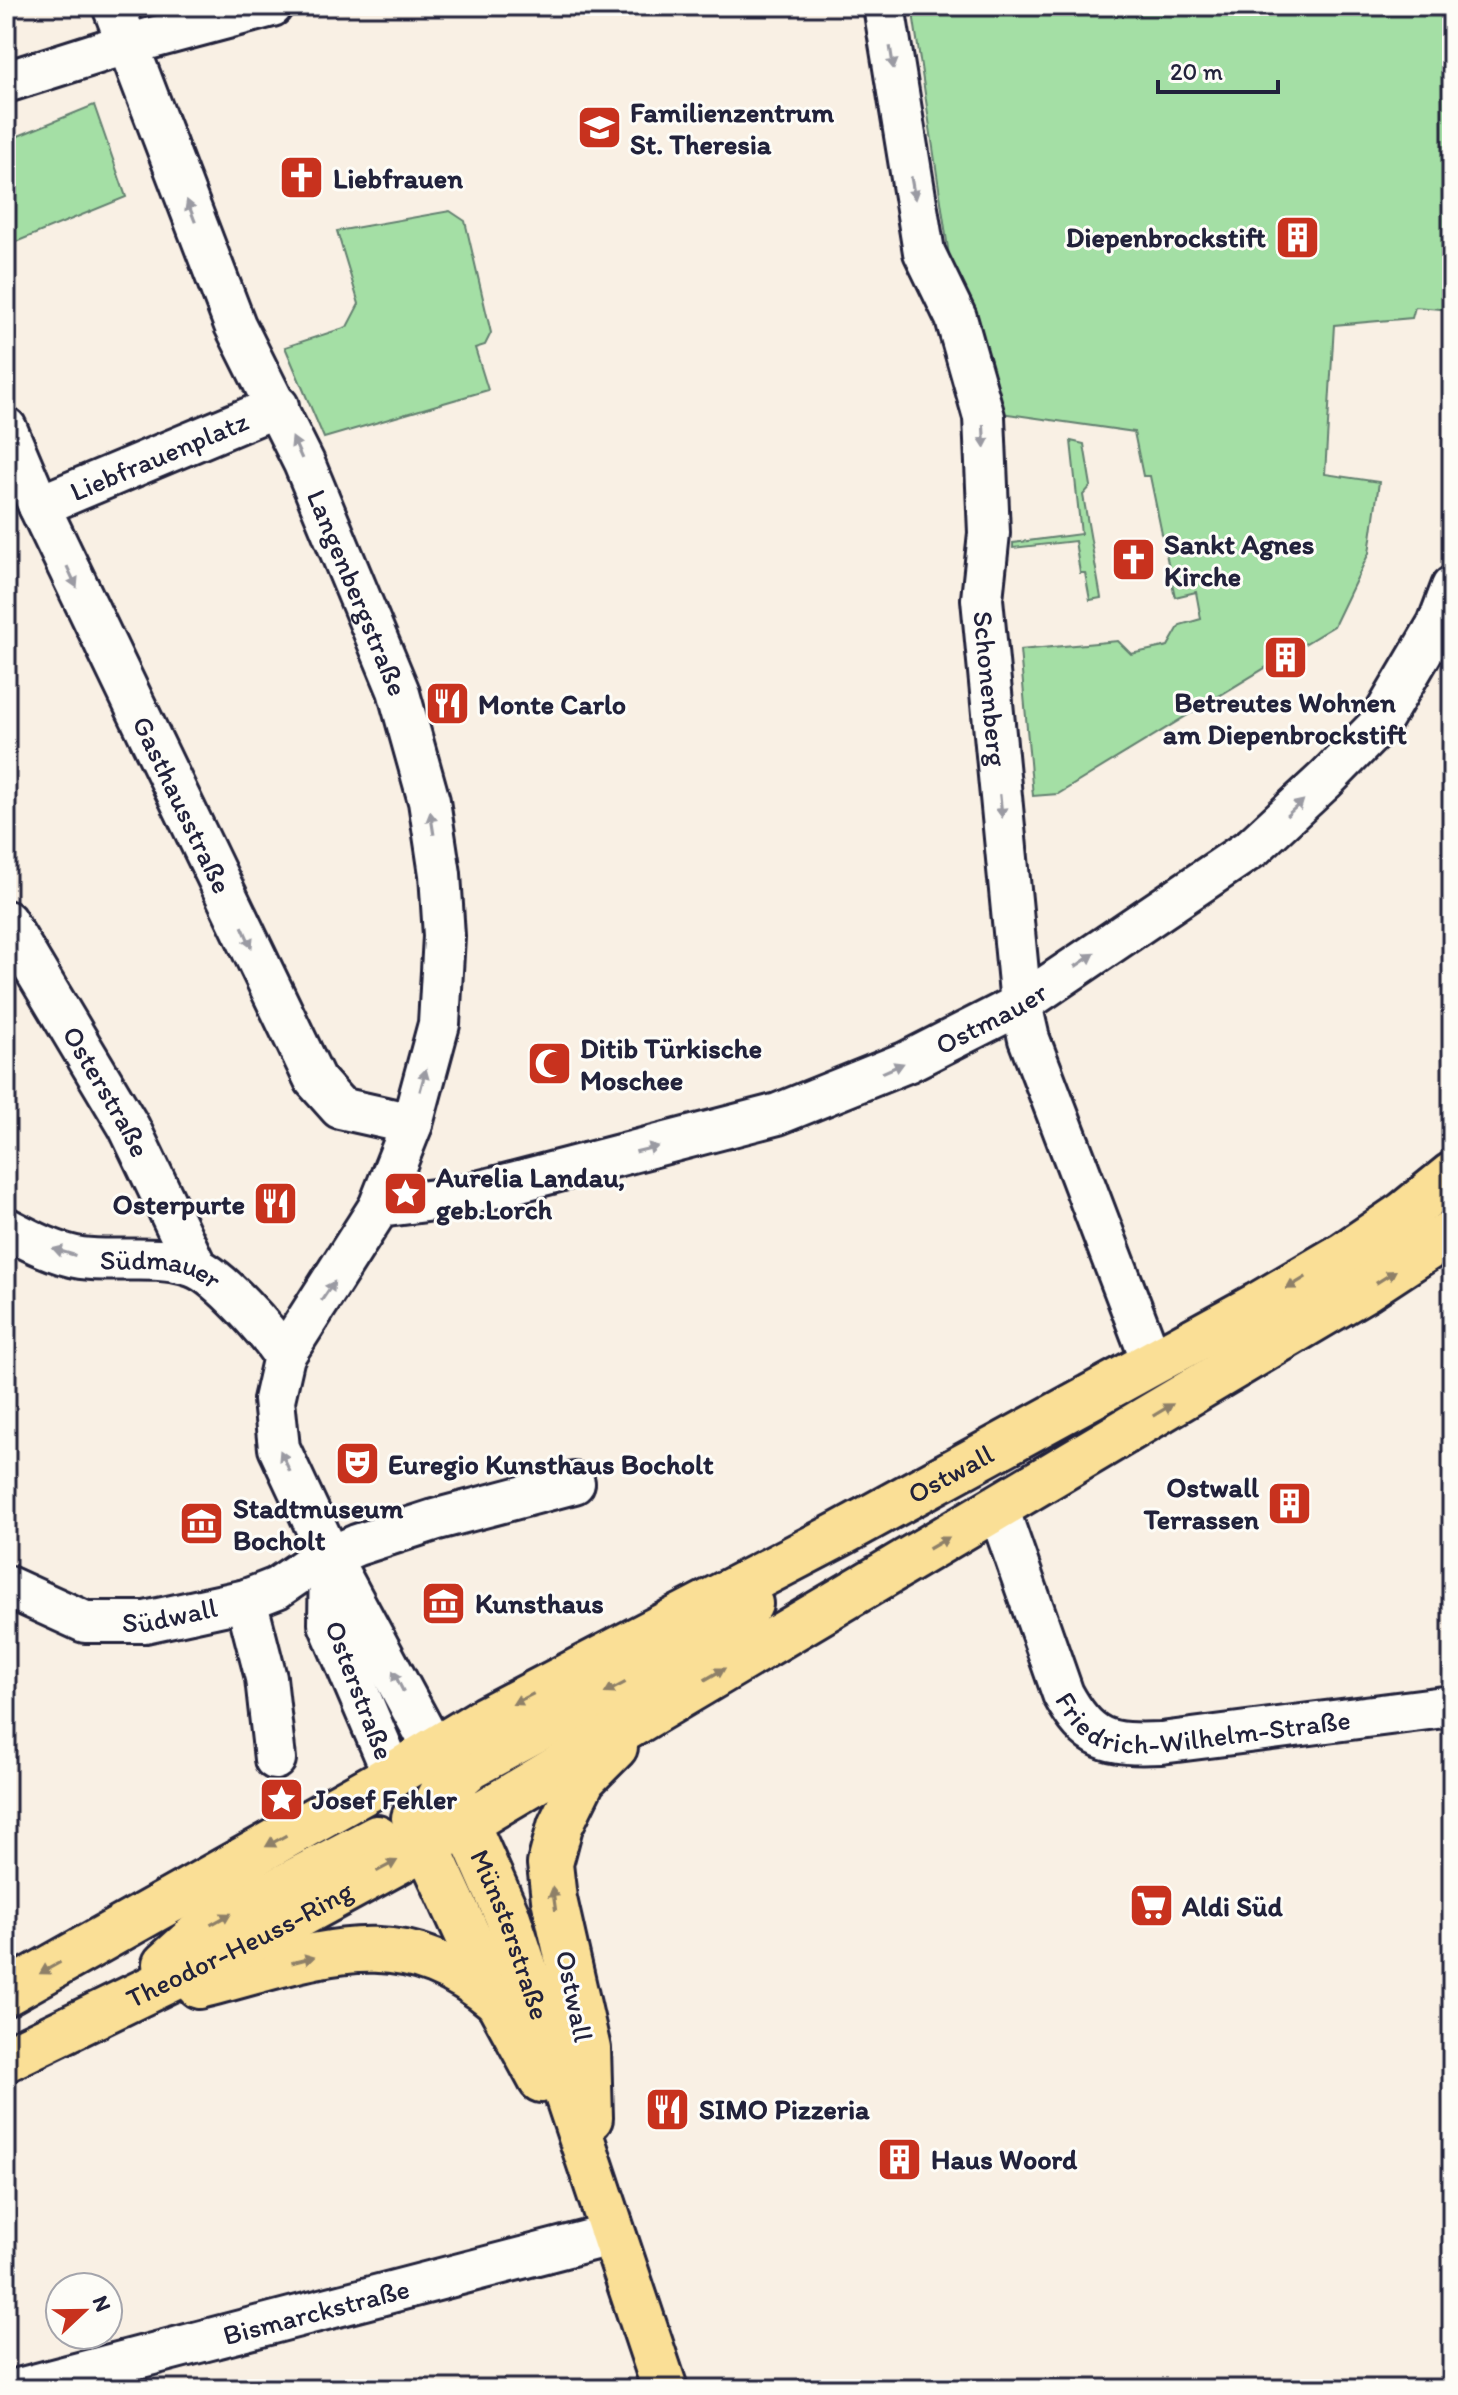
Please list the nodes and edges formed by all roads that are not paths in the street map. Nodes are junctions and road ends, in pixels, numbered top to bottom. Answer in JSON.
{"nodes":[{"id":1,"x":113,"y":6,"type":"edge"},
{"id":2,"x":272,"y":6,"type":"edge"},
{"id":3,"x":884,"y":6,"type":"edge"},
{"id":4,"x":129,"y":46,"type":"junction"},
{"id":5,"x":6,"y":82,"type":"edge"},
{"id":6,"x":278,"y":406,"type":"junction"},
{"id":7,"x":6,"y":428,"type":"edge"},
{"id":8,"x":39,"y":506,"type":"junction"},
{"id":9,"x":1452,"y":587,"type":"edge"},
{"id":10,"x":6,"y":921,"type":"edge"},
{"id":11,"x":1021,"y":1004,"type":"junction"},
{"id":12,"x":412,"y":1124,"type":"junction"},
{"id":13,"x":1452,"y":1175,"type":"edge"},
{"id":14,"x":379,"y":1207,"type":"junction"},
{"id":15,"x":6,"y":1228,"type":"edge"},
{"id":16,"x":1452,"y":1232,"type":"edge"},
{"id":17,"x":196,"y":1267,"type":"junction"},
{"id":18,"x":284,"y":1356,"type":"junction"},
{"id":19,"x":1152,"y":1362,"type":"junction"},
{"id":20,"x":574,"y":1483,"type":"dead end"},
{"id":21,"x":998,"y":1508,"type":"junction"},
{"id":22,"x":330,"y":1557,"type":"junction"},
{"id":23,"x":6,"y":1586,"type":"edge"},
{"id":24,"x":246,"y":1600,"type":"junction"},
{"id":25,"x":1452,"y":1706,"type":"edge"},
{"id":26,"x":647,"y":1714,"type":"junction"},
{"id":27,"x":275,"y":1759,"type":"dead end"},
{"id":28,"x":442,"y":1767,"type":"junction"},
{"id":29,"x":410,"y":1811,"type":"junction"},
{"id":30,"x":467,"y":1823,"type":"junction"},
{"id":31,"x":6,"y":1993,"type":"edge"},
{"id":32,"x":498,"y":2001,"type":"junction"},
{"id":33,"x":119,"y":2005,"type":"junction"},
{"id":34,"x":6,"y":2059,"type":"edge"},
{"id":35,"x":593,"y":2169,"type":"junction"},
{"id":36,"x":614,"y":2234,"type":"junction"},
{"id":37,"x":18,"y":2389,"type":"edge"},
{"id":38,"x":665,"y":2389,"type":"edge"}],
"edges":[{"from":1,"to":4,"type":"street","name":"Langenbergstraße"},
{"from":2,"to":4,"type":"street"},
{"from":3,"to":11,"type":"street","name":"Schonenberg","one_way":true},
{"from":4,"to":5,"type":"street"},
{"from":6,"to":4,"type":"street","name":"Langenbergstraße","one_way":true},
{"from":6,"to":8,"type":"street","name":"Liebfrauenplatz"},
{"from":12,"to":6,"type":"street","name":"Langenbergstraße","one_way":true},
{"from":7,"to":8,"type":"street","name":"Gasthausstraße"},
{"from":8,"to":12,"type":"street","name":"Gasthausstraße","one_way":true},
{"from":11,"to":9,"type":"street","name":"Ostmauer","one_way":true},
{"from":10,"to":17,"type":"street","name":"Osterstraße"},
{"from":14,"to":11,"type":"street","name":"Ostmauer","one_way":true},
{"from":11,"to":19,"type":"street","name":"Schonenberg"},
{"from":12,"to":14,"type":"street","name":"Langenbergstraße"},
{"from":13,"to":19,"type":"main road","name":"Ostwall","one_way":true},
{"from":18,"to":14,"type":"street","name":"Langenbergstraße","one_way":true},
{"from":17,"to":15,"type":"street","name":"Südmauer","one_way":true},
{"from":21,"to":16,"type":"main road","name":"Ostwall","one_way":true},
{"from":17,"to":18,"type":"street","name":"Südmauer"},
{"from":22,"to":18,"type":"street","name":"Osterstraße","one_way":true},
{"from":19,"to":28,"type":"main road","name":"Ostwall","one_way":true},
{"from":20,"to":22,"type":"street","name":"Südwall"},
{"from":21,"to":25,"type":"street","name":"Friedrich-Wilhelm-Straße"},
{"from":26,"to":21,"type":"main road","name":"Ostwall","one_way":true},
{"from":22,"to":24,"type":"street","name":"Südwall"},
{"from":28,"to":22,"type":"street","name":"Osterstraße","one_way":true},
{"from":22,"to":29,"type":"street","name":"Osterstraße"},
{"from":23,"to":24,"type":"street","name":"Südwall"},
{"from":24,"to":27,"type":"street"},
{"from":26,"to":30,"type":"main road","name":"Ostwall"},
{"from":35,"to":26,"type":"main road","name":"Ostwall","one_way":true},
{"from":28,"to":29,"type":"main road"},
{"from":28,"to":29,"type":"main road"},
{"from":28,"to":30,"type":"main road","name":"Münsterstraße"},
{"from":29,"to":30,"type":"main road"},
{"from":29,"to":31,"type":"main road","one_way":true},
{"from":29,"to":32,"type":"main road","name":"Münsterstraße"},
{"from":33,"to":29,"type":"main road","one_way":true},
{"from":30,"to":35,"type":"main road","name":"Münsterstraße"},
{"from":33,"to":32,"type":"main road","one_way":true},
{"from":32,"to":35,"type":"main road","name":"Münsterstraße"},
{"from":33,"to":34,"type":"main road","name":"Theodor-Heuss-Ring"},
{"from":35,"to":36,"type":"main road","name":"Münsterstraße"},
{"from":36,"to":37,"type":"street","name":"Bismarckstraße"},
{"from":36,"to":38,"type":"main road","name":"Münsterstraße"}]}
